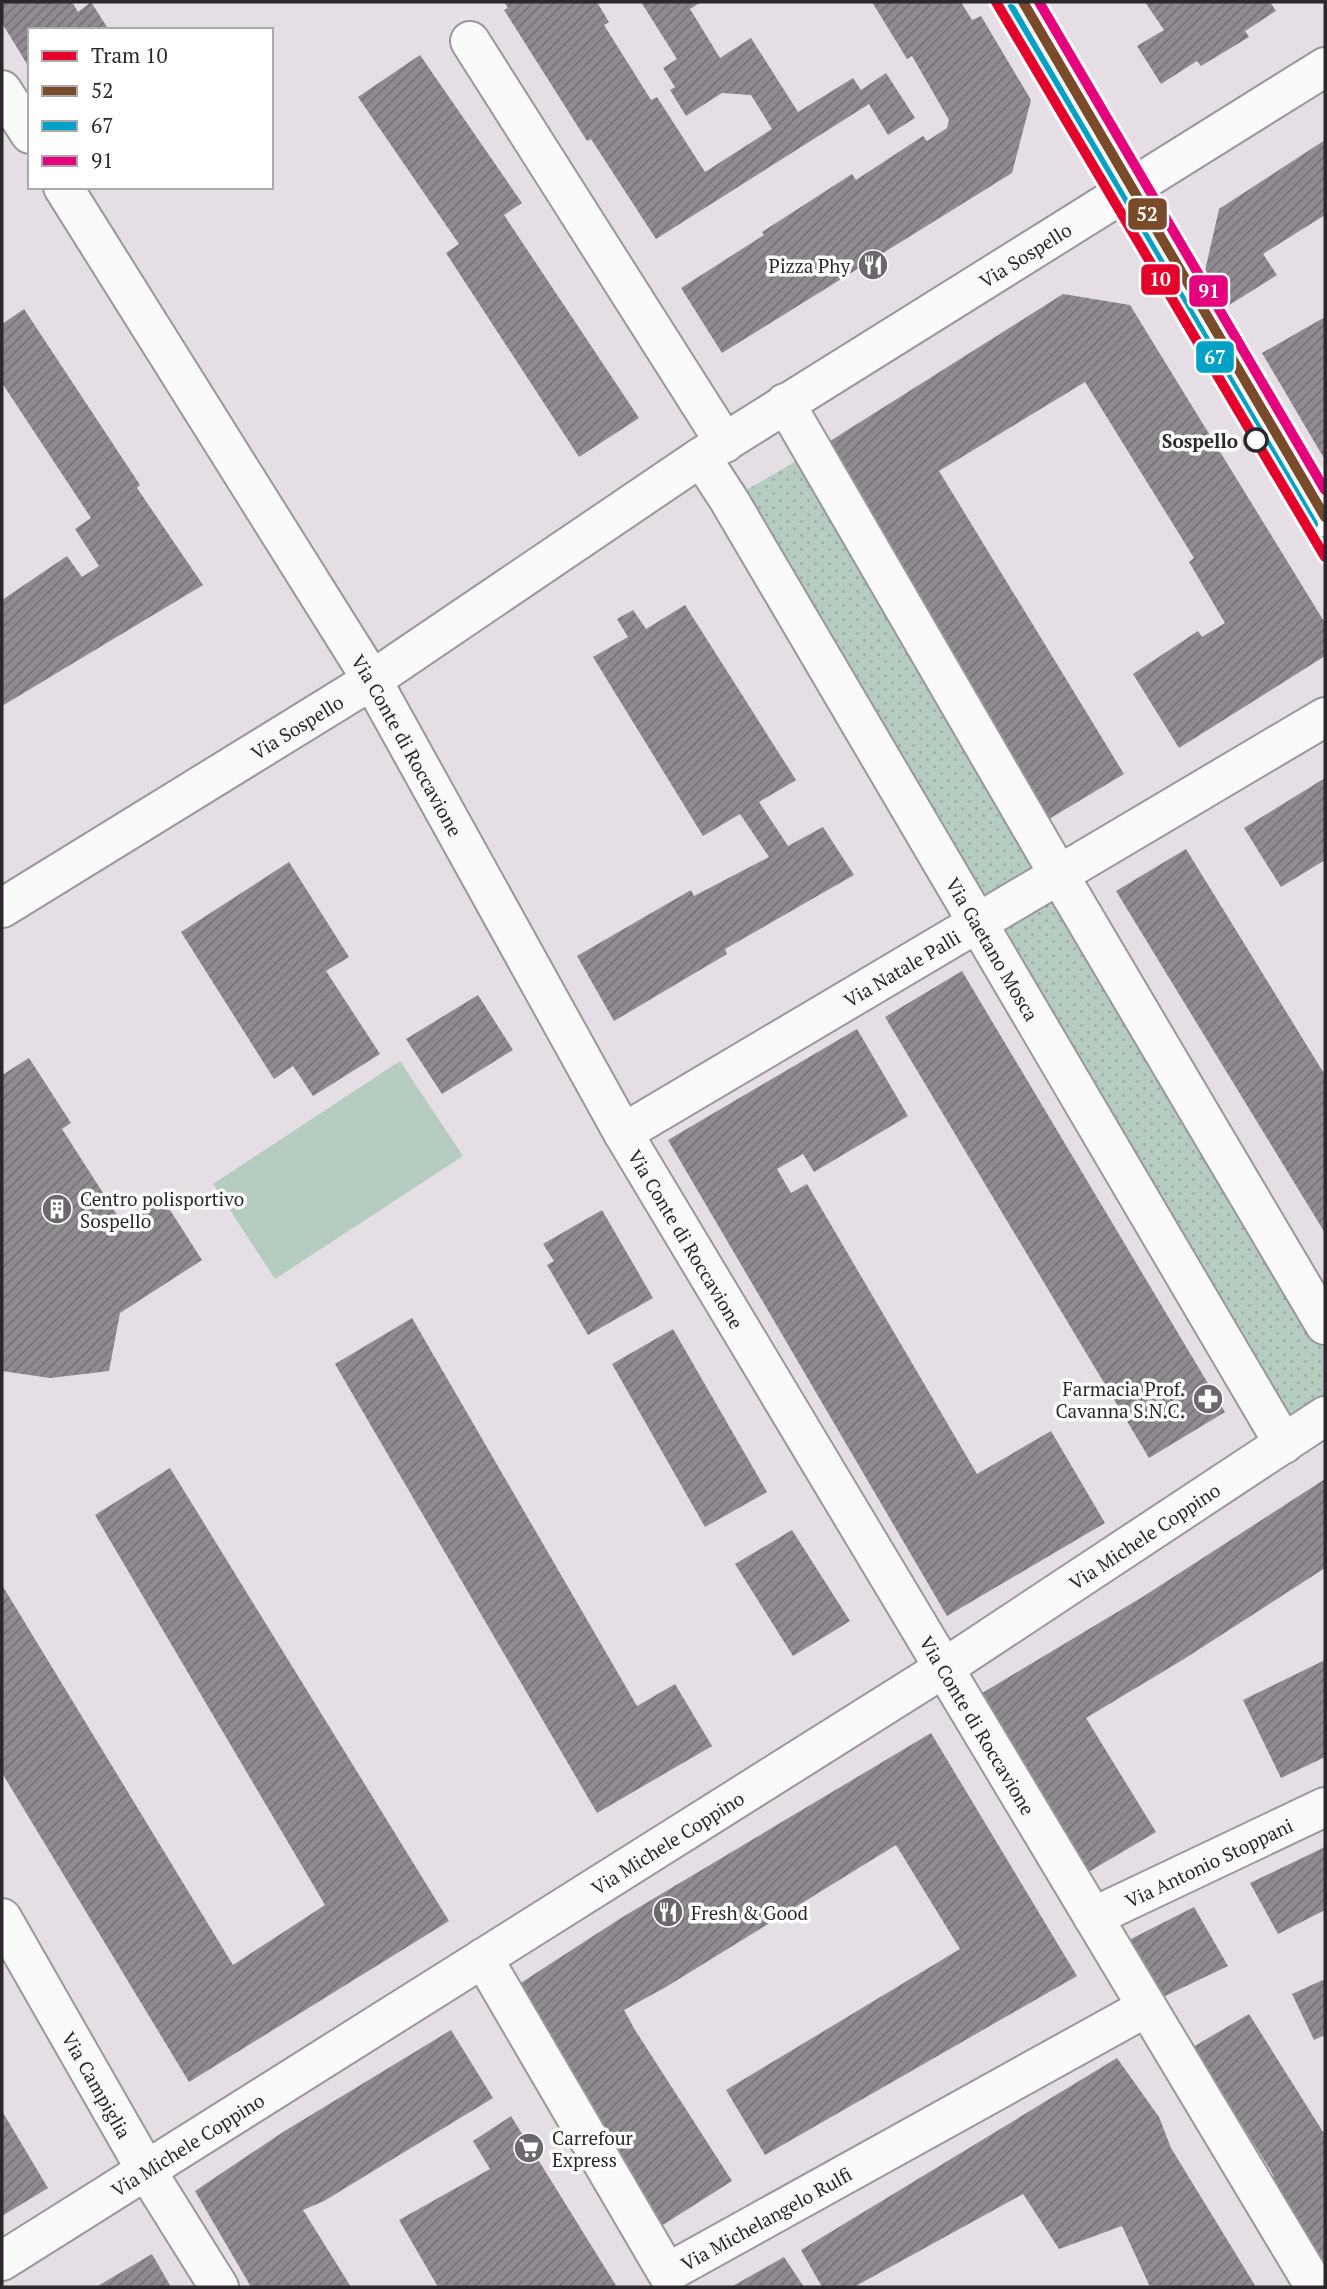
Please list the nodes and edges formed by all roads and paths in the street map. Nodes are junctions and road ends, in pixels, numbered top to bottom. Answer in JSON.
{"nodes":[{"id":1,"x":1023,"y":2,"type":"edge"},
{"id":2,"x":470,"y":41,"type":"dead end"},
{"id":3,"x":1325,"y":67,"type":"edge"},
{"id":4,"x":2,"y":90,"type":"edge"},
{"id":5,"x":28,"y":131,"type":"edge"},
{"id":6,"x":1131,"y":188,"type":"junction"},
{"id":7,"x":64,"y":189,"type":"edge"},
{"id":8,"x":785,"y":403,"type":"junction"},
{"id":9,"x":713,"y":450,"type":"junction"},
{"id":10,"x":1325,"y":517,"type":"edge"},
{"id":11,"x":372,"y":680,"type":"junction"},
{"id":12,"x":1325,"y":717,"type":"edge"},
{"id":13,"x":1059,"y":875,"type":"junction"},
{"id":14,"x":2,"y":908,"type":"edge"},
{"id":15,"x":976,"y":923,"type":"junction"},
{"id":16,"x":623,"y":1133,"type":"junction"},
{"id":17,"x":1325,"y":1325,"type":"edge"},
{"id":18,"x":1325,"y":1416,"type":"edge"},
{"id":19,"x":1284,"y":1444,"type":"junction"},
{"id":20,"x":944,"y":1668,"type":"junction"},
{"id":21,"x":1325,"y":1807,"type":"edge"},
{"id":22,"x":1093,"y":1917,"type":"junction"},
{"id":23,"x":2,"y":1918,"type":"edge"},
{"id":24,"x":483,"y":1958,"type":"junction"},
{"id":25,"x":1147,"y":2007,"type":"junction"},
{"id":26,"x":146,"y":2169,"type":"junction"},
{"id":27,"x":2,"y":2261,"type":"edge"},
{"id":28,"x":219,"y":2287,"type":"edge"},
{"id":29,"x":1315,"y":2287,"type":"edge"}],
"edges":[{"from":1,"to":6,"type":"street"},
{"from":2,"to":9,"type":"street"},
{"from":3,"to":6,"type":"street","name":"Via Sospello"},
{"from":4,"to":5,"type":"street"},
{"from":6,"to":8,"type":"street","name":"Via Sospello"},
{"from":6,"to":10,"type":"street"},
{"from":7,"to":11,"type":"street","name":"Via Conte di Roccavione"},
{"from":8,"to":9,"type":"street","name":"Via Sospello"},
{"from":8,"to":13,"type":"street"},
{"from":9,"to":11,"type":"street","name":"Via Sospello"},
{"from":9,"to":15,"type":"street","name":"Via Gaetano Mosca"},
{"from":11,"to":14,"type":"street","name":"Via Sospello"},
{"from":11,"to":16,"type":"street","name":"Via Conte di Roccavione"},
{"from":12,"to":13,"type":"street","name":"Via Natale Palli"},
{"from":13,"to":15,"type":"street","name":"Via Natale Palli"},
{"from":13,"to":17,"type":"street"},
{"from":15,"to":16,"type":"street","name":"Via Natale Palli"},
{"from":15,"to":19,"type":"street","name":"Via Gaetano Mosca"},
{"from":16,"to":20,"type":"street","name":"Via Conte di Roccavione"},
{"from":18,"to":19,"type":"street","name":"Via Michele Coppino"},
{"from":19,"to":20,"type":"street","name":"Via Michele Coppino"},
{"from":20,"to":22,"type":"street","name":"Via Conte di Roccavione"},
{"from":20,"to":24,"type":"street","name":"Via Michele Coppino"},
{"from":21,"to":22,"type":"street","name":"Via Antonio Stoppani"},
{"from":22,"to":25,"type":"street","name":"Via Conte di Roccavione"},
{"from":23,"to":26,"type":"street","name":"Via Campiglia"},
{"from":24,"to":25,"type":"street","name":"Via Michelangelo Rulfi"},
{"from":24,"to":26,"type":"street","name":"Via Michele Coppino"},
{"from":25,"to":29,"type":"street","name":"Via Conte di Roccavione"},
{"from":26,"to":27,"type":"street","name":"Via Michele Coppino"},
{"from":26,"to":28,"type":"street","name":"Via Campiglia"}]}
